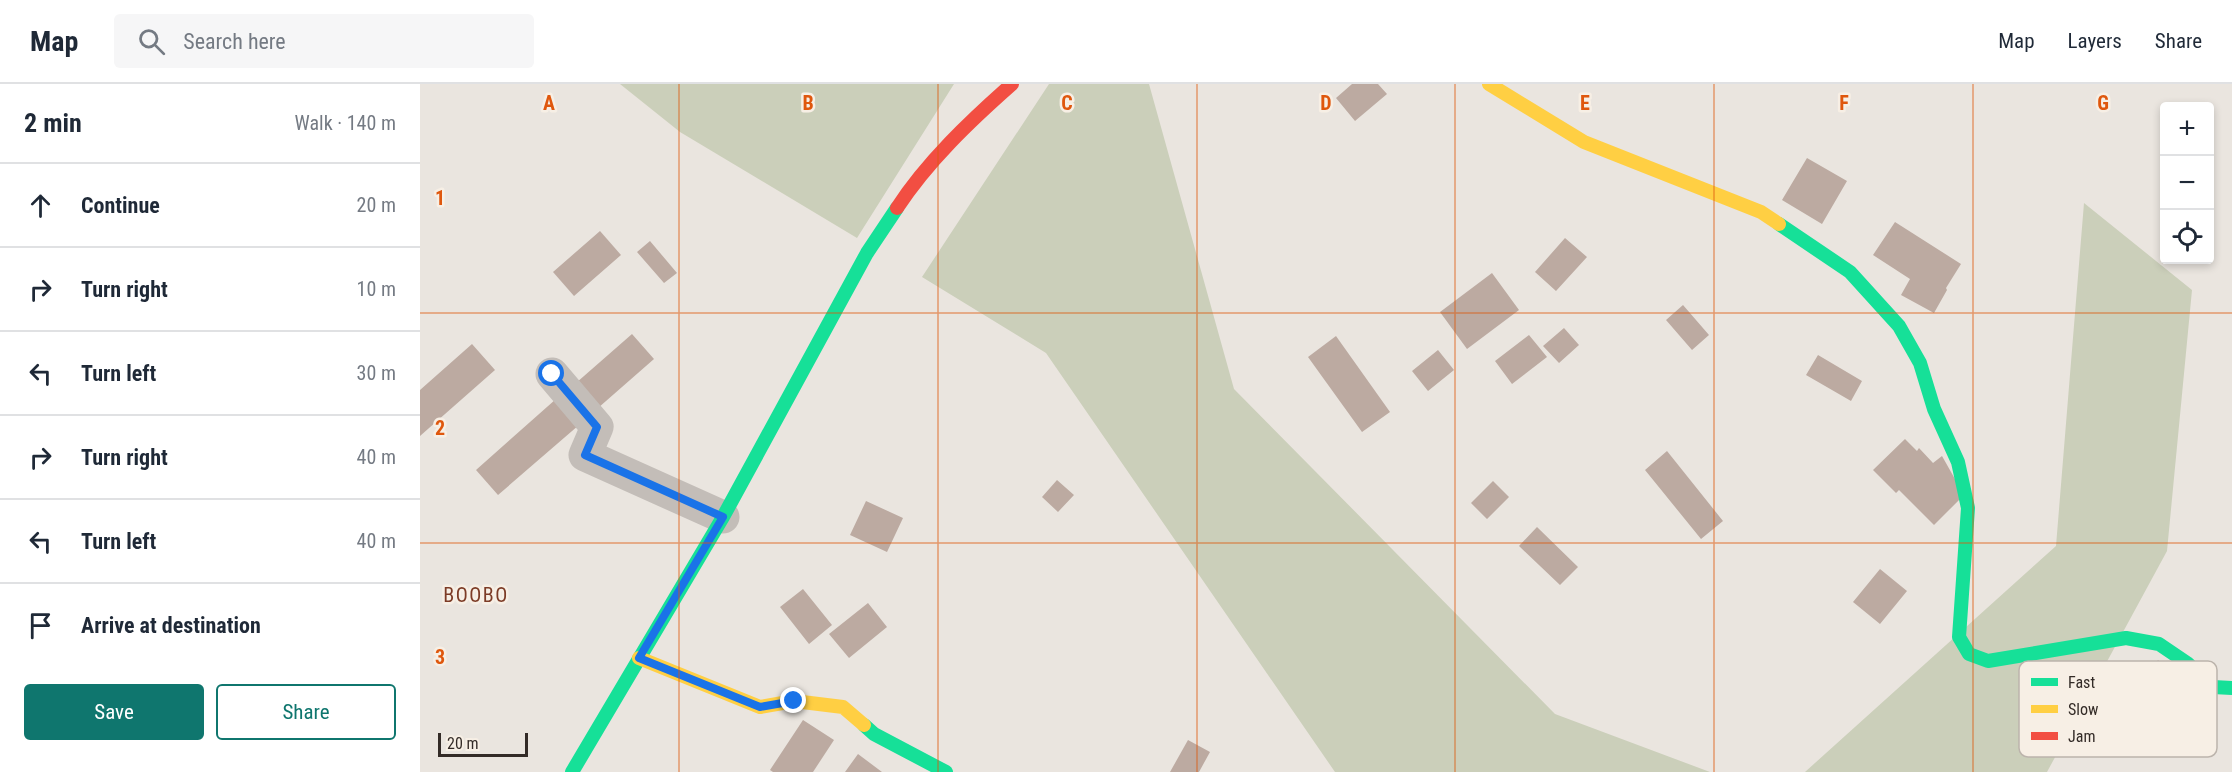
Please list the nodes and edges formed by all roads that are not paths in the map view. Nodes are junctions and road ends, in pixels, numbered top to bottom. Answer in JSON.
{"nodes":[{"id":1,"x":1012,"y":84,"type":"edge"},
{"id":2,"x":1489,"y":84,"type":"edge"},
{"id":3,"x":552,"y":374,"type":"dead end"},
{"id":4,"x":723,"y":517,"type":"junction"},
{"id":5,"x":639,"y":658,"type":"junction"},
{"id":6,"x":2184,"y":661,"type":"edge"},
{"id":7,"x":572,"y":772,"type":"edge"},
{"id":8,"x":946,"y":772,"type":"edge"}],
"edges":[{"from":1,"to":4,"type":"street"},
{"from":2,"to":6,"type":"street"},
{"from":3,"to":4,"type":"street"},
{"from":4,"to":5,"type":"street"},
{"from":5,"to":7,"type":"street"},
{"from":5,"to":8,"type":"street"}]}
